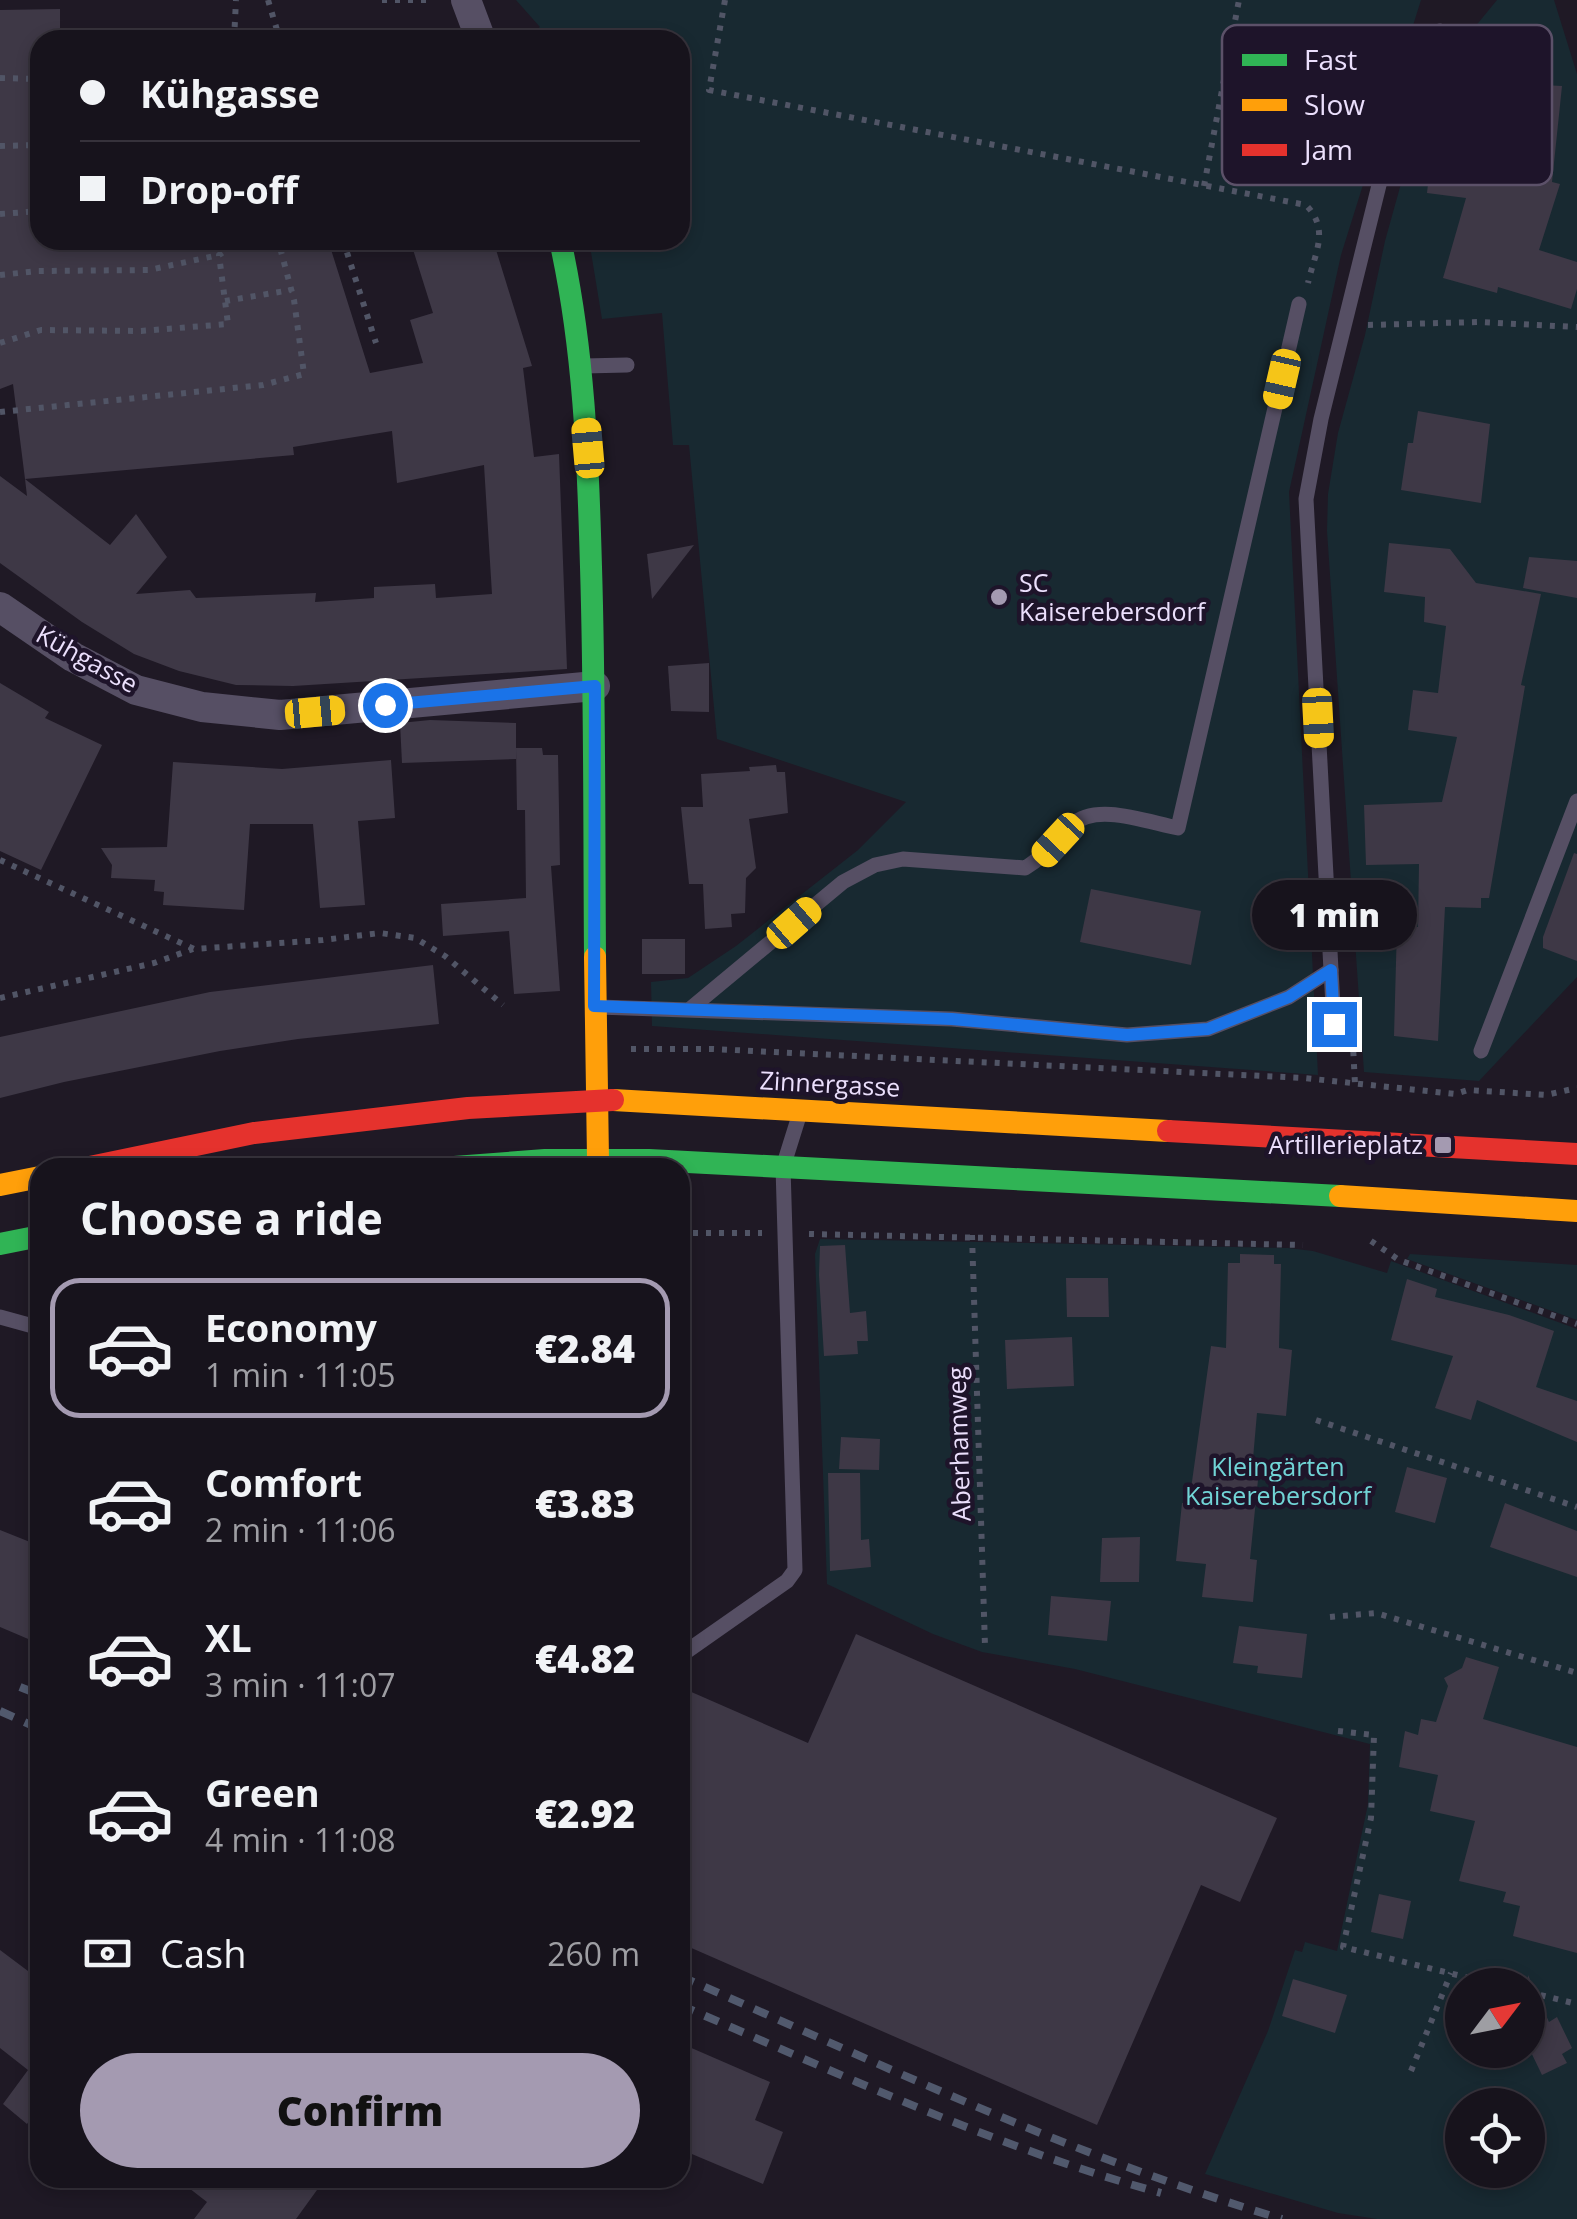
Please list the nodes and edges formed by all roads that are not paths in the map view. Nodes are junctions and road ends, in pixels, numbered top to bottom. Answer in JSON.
{"nodes":[{"id":1,"x":466,"y":0,"type":"edge"},
{"id":2,"x":477,"y":30,"type":"edge"},
{"id":3,"x":1379,"y":185,"type":"edge"},
{"id":4,"x":562,"y":250,"type":"edge"},
{"id":5,"x":1299,"y":304,"type":"road end"},
{"id":6,"x":627,"y":365,"type":"dead end"},
{"id":7,"x":580,"y":366,"type":"junction"},
{"id":8,"x":0,"y":607,"type":"edge"},
{"id":9,"x":595,"y":686,"type":"junction"},
{"id":10,"x":1577,"y":802,"type":"edge"},
{"id":11,"x":1331,"y":970,"type":"junction"},
{"id":12,"x":594,"y":1006,"type":"junction"},
{"id":13,"x":690,"y":1009,"type":"junction"},
{"id":14,"x":1334,"y":1024,"type":"road end"},
{"id":15,"x":1481,"y":1051,"type":"dead end"},
{"id":16,"x":596,"y":1099,"type":"junction"},
{"id":17,"x":800,"y":1110,"type":"junction"},
{"id":18,"x":1577,"y":1154,"type":"edge"},
{"id":19,"x":133,"y":1158,"type":"edge"},
{"id":20,"x":598,"y":1158,"type":"edge"},
{"id":21,"x":690,"y":1163,"type":"edge"},
{"id":22,"x":783,"y":1167,"type":"junction"},
{"id":23,"x":30,"y":1179,"type":"edge"},
{"id":24,"x":0,"y":1185,"type":"edge"},
{"id":25,"x":1577,"y":1212,"type":"edge"},
{"id":26,"x":30,"y":1238,"type":"edge"},
{"id":27,"x":0,"y":1244,"type":"edge"},
{"id":28,"x":0,"y":1318,"type":"edge"},
{"id":29,"x":30,"y":1326,"type":"edge"},
{"id":30,"x":690,"y":1649,"type":"edge"}],
"edges":[{"from":1,"to":2,"type":"street"},
{"from":3,"to":11,"type":"lane"},
{"from":4,"to":7,"type":"main road"},
{"from":5,"to":13,"type":"lane"},
{"from":6,"to":7,"type":"lane"},
{"from":7,"to":9,"type":"main road"},
{"from":8,"to":9,"type":"street","name":"Kühgasse"},
{"from":9,"to":12,"type":"main road"},
{"from":10,"to":15,"type":"lane"},
{"from":11,"to":13,"type":"lane"},
{"from":11,"to":14,"type":"lane"},
{"from":12,"to":13,"type":"lane"},
{"from":12,"to":16,"type":"main road"},
{"from":16,"to":17,"type":"main road","name":"Zinnergasse"},
{"from":16,"to":19,"type":"main road","name":"Zinnergasse"},
{"from":16,"to":20,"type":"main road"},
{"from":17,"to":18,"type":"main road","name":"Zinnergasse"},
{"from":17,"to":22,"type":"lane"},
{"from":21,"to":22,"type":"main road"},
{"from":22,"to":25,"type":"main road"},
{"from":22,"to":30,"type":"lane"},
{"from":23,"to":24,"type":"main road"},
{"from":26,"to":27,"type":"main road"},
{"from":28,"to":29,"type":"lane"}]}
